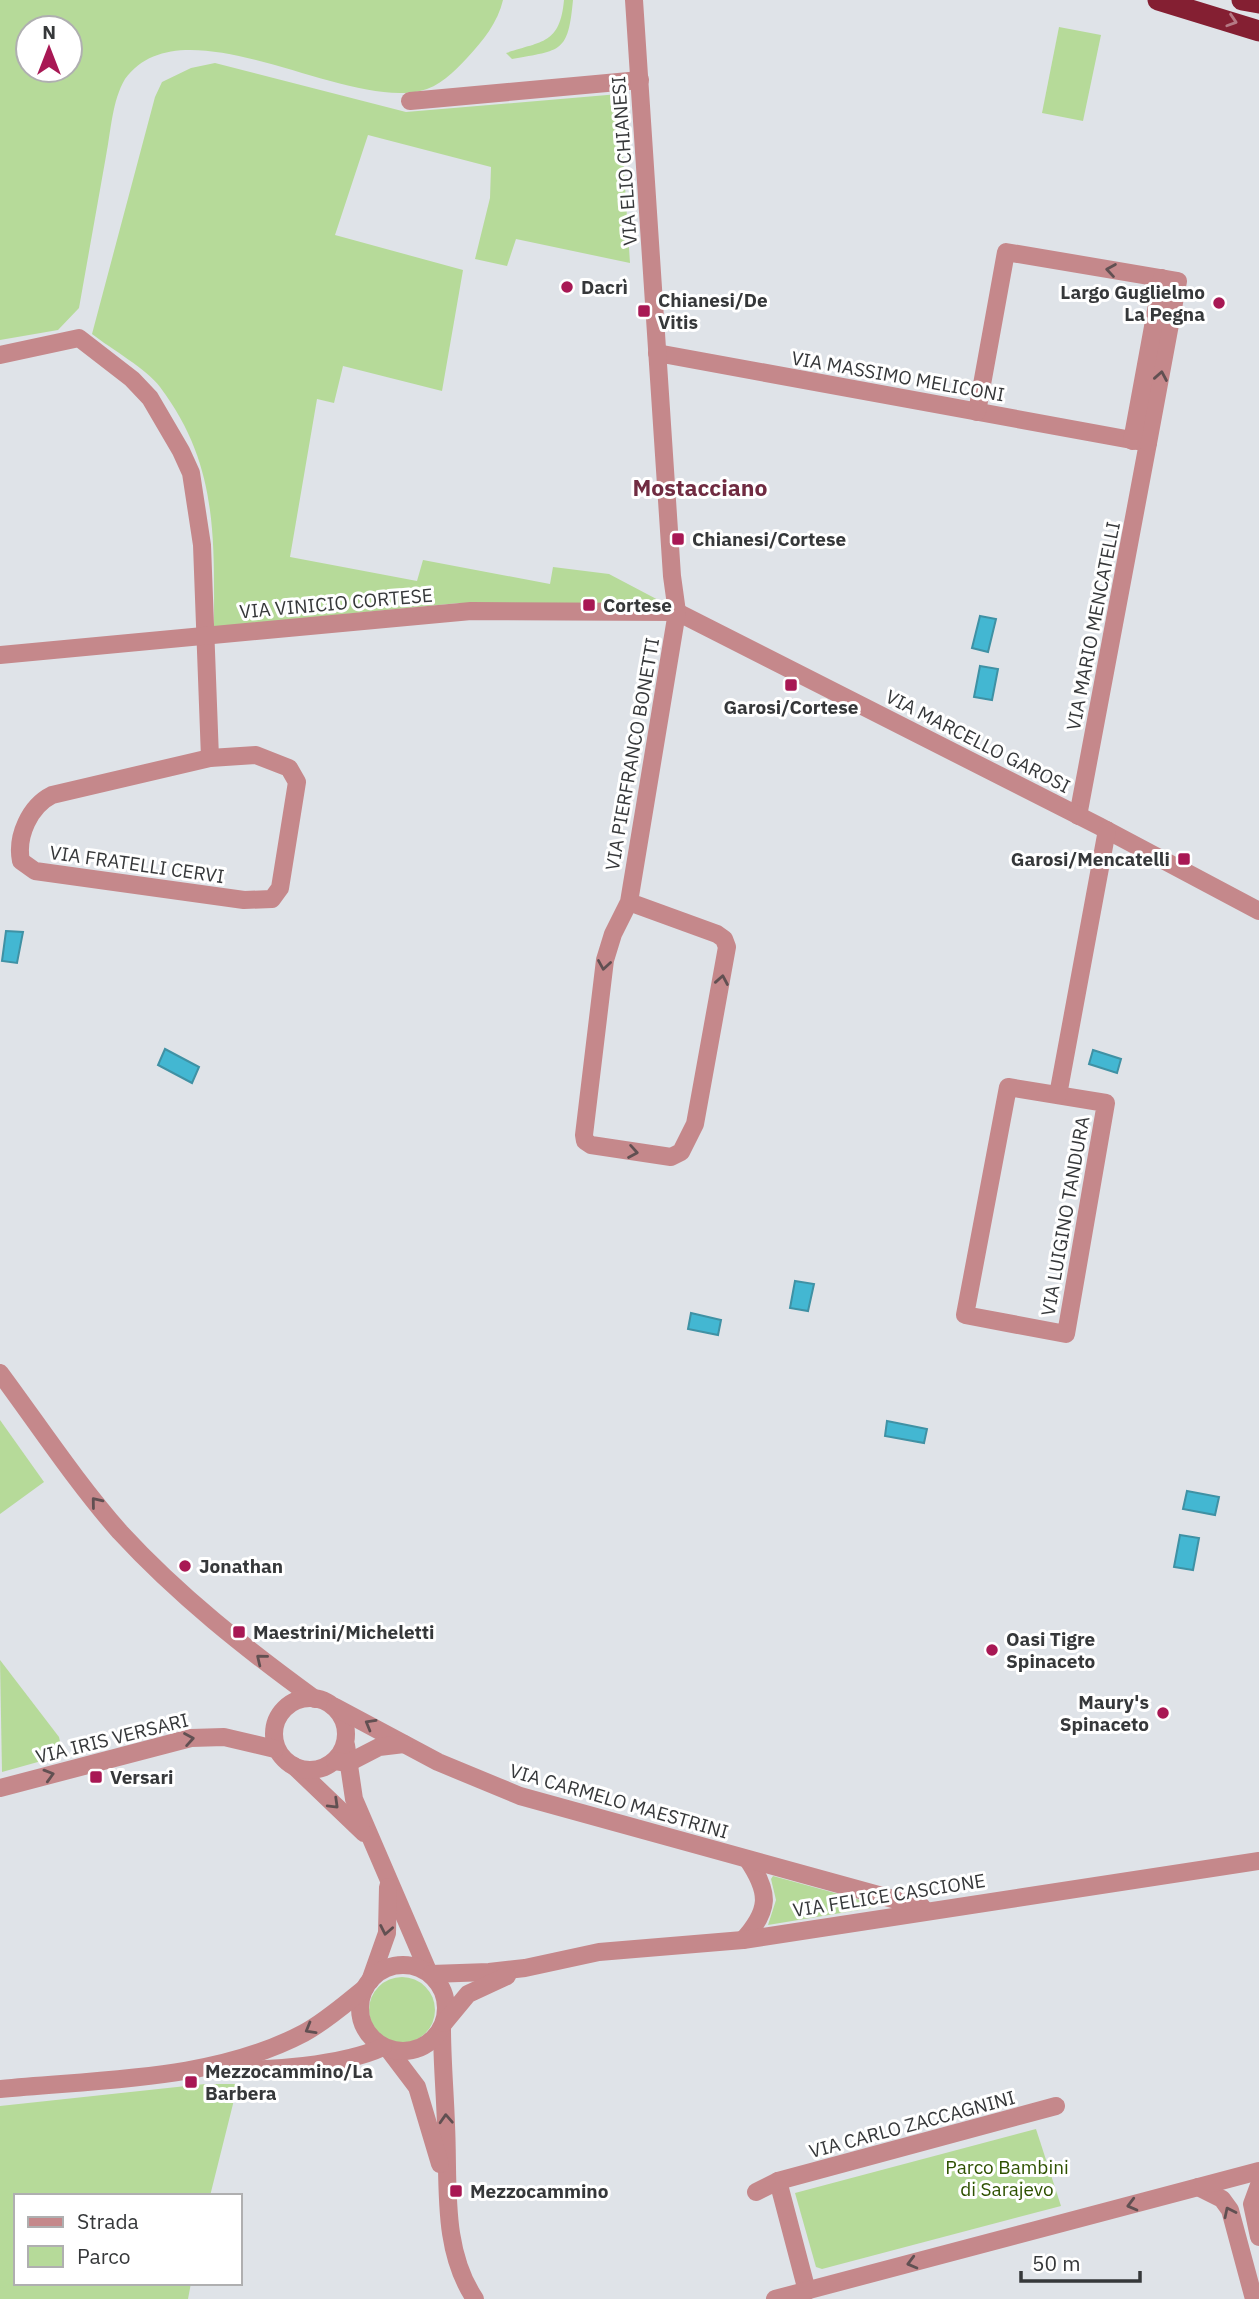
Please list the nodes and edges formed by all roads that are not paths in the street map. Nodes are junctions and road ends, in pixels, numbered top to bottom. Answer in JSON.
{"nodes":[{"id":1,"x":634,"y":0,"type":"edge"},
{"id":2,"x":1158,"y":0,"type":"edge"},
{"id":3,"x":1241,"y":0,"type":"edge"},
{"id":4,"x":1259,"y":3,"type":"edge"},
{"id":5,"x":1259,"y":31,"type":"edge"},
{"id":6,"x":640,"y":80,"type":"junction"},
{"id":7,"x":410,"y":101,"type":"dead end"},
{"id":8,"x":657,"y":354,"type":"junction"},
{"id":9,"x":0,"y":355,"type":"edge"},
{"id":10,"x":977,"y":412,"type":"junction"},
{"id":11,"x":1140,"y":442,"type":"junction"},
{"id":12,"x":677,"y":612,"type":"junction"},
{"id":13,"x":205,"y":635,"type":"junction"},
{"id":14,"x":0,"y":655,"type":"edge"},
{"id":15,"x":210,"y":758,"type":"junction"},
{"id":16,"x":1078,"y":816,"type":"junction"},
{"id":17,"x":1107,"y":830,"type":"junction"},
{"id":18,"x":629,"y":902,"type":"junction"},
{"id":19,"x":1259,"y":911,"type":"edge"},
{"id":20,"x":1058,"y":1095,"type":"junction"},
{"id":21,"x":0,"y":1373,"type":"edge"},
{"id":22,"x":315,"y":1699,"type":"junction"},
{"id":23,"x":335,"y":1707,"type":"junction"},
{"id":24,"x":404,"y":1744,"type":"junction"},
{"id":25,"x":275,"y":1749,"type":"junction"},
{"id":26,"x":343,"y":1756,"type":"junction"},
{"id":27,"x":294,"y":1766,"type":"junction"},
{"id":28,"x":0,"y":1788,"type":"edge"},
{"id":29,"x":374,"y":1843,"type":"junction"},
{"id":30,"x":748,"y":1860,"type":"junction"},
{"id":31,"x":1259,"y":1861,"type":"edge"},
{"id":32,"x":387,"y":1877,"type":"junction"},
{"id":33,"x":933,"y":1909,"type":"junction"},
{"id":34,"x":743,"y":1940,"type":"junction"},
{"id":35,"x":525,"y":1968,"type":"junction"},
{"id":36,"x":430,"y":1972,"type":"junction"},
{"id":37,"x":368,"y":1985,"type":"junction"},
{"id":38,"x":443,"y":2025,"type":"junction"},
{"id":39,"x":386,"y":2048,"type":"junction"},
{"id":40,"x":207,"y":2068,"type":"junction"},
{"id":41,"x":0,"y":2090,"type":"edge"},
{"id":42,"x":1056,"y":2106,"type":"dead end"},
{"id":43,"x":1259,"y":2171,"type":"edge"},
{"id":44,"x":778,"y":2181,"type":"junction"},
{"id":45,"x":1259,"y":2185,"type":"edge"},
{"id":46,"x":447,"y":2188,"type":"junction"},
{"id":47,"x":1198,"y":2188,"type":"junction"},
{"id":48,"x":756,"y":2192,"type":"dead end"},
{"id":49,"x":1259,"y":2236,"type":"edge"},
{"id":50,"x":807,"y":2291,"type":"junction"},
{"id":51,"x":475,"y":2299,"type":"edge"},
{"id":52,"x":775,"y":2299,"type":"edge"},
{"id":53,"x":1254,"y":2299,"type":"edge"}],
"edges":[{"from":1,"to":6,"type":"street","name":"VIA ELIO CHIANESI"},
{"from":2,"to":5,"type":"highway","one_way":true},
{"from":3,"to":4,"type":"highway"},
{"from":6,"to":7,"type":"street"},
{"from":6,"to":8,"type":"street","name":"VIA ELIO CHIANESI"},
{"from":8,"to":10,"type":"street","name":"VIA MASSIMO MELICONI"},
{"from":8,"to":12,"type":"street","name":"VIA ELIO CHIANESI"},
{"from":9,"to":13,"type":"street"},
{"from":10,"to":11,"type":"street","name":"VIA MASSIMO MELICONI"},
{"from":11,"to":10,"type":"street","name":"VIA MARIO MENCATELLI","one_way":true},
{"from":11,"to":16,"type":"street","name":"VIA MARIO MENCATELLI"},
{"from":12,"to":13,"type":"street","name":"VIA VINICIO CORTESE"},
{"from":12,"to":16,"type":"street","name":"VIA MARCELLO GAROSI"},
{"from":12,"to":18,"type":"street","name":"VIA PIERFRANCO BONETTI"},
{"from":13,"to":14,"type":"street","name":"VIA VINICIO CORTESE"},
{"from":13,"to":15,"type":"street"},
{"from":15,"to":15,"type":"street","name":"VIA FRATELLI CERVI"},
{"from":16,"to":17,"type":"street","name":"VIA MARCELLO GAROSI"},
{"from":17,"to":19,"type":"street","name":"VIA MARCELLO GAROSI"},
{"from":17,"to":20,"type":"street","name":"VIA LUIGINO TANDURA"},
{"from":18,"to":18,"type":"street","name":"VIA PIERFRANCO BONETTI","one_way":true},
{"from":20,"to":20,"type":"street","name":"VIA LUIGINO TANDURA"},
{"from":22,"to":21,"type":"street","one_way":true},
{"from":22,"to":23,"type":"street"},
{"from":22,"to":25,"type":"street"},
{"from":24,"to":23,"type":"street","name":"VIA CARMELO MAESTRINI","one_way":true},
{"from":23,"to":26,"type":"street"},
{"from":24,"to":26,"type":"street"},
{"from":24,"to":30,"type":"street","name":"VIA CARMELO MAESTRINI"},
{"from":25,"to":27,"type":"street"},
{"from":28,"to":25,"type":"street","name":"VIA IRIS VERSARI","one_way":true},
{"from":26,"to":27,"type":"street"},
{"from":26,"to":29,"type":"street"},
{"from":27,"to":29,"type":"street","one_way":true},
{"from":29,"to":32,"type":"street"},
{"from":30,"to":33,"type":"street","name":"VIA CARMELO MAESTRINI"},
{"from":30,"to":34,"type":"street","name":"VIA CARMELO MAESTRINI"},
{"from":31,"to":33,"type":"street","name":"VIA FELICE CASCIONE"},
{"from":32,"to":36,"type":"street"},
{"from":32,"to":37,"type":"street","one_way":true},
{"from":33,"to":34,"type":"street","name":"VIA FELICE CASCIONE"},
{"from":34,"to":35,"type":"street","name":"VIA FELICE CASCIONE"},
{"from":35,"to":36,"type":"street","name":"VIA FELICE CASCIONE"},
{"from":35,"to":38,"type":"street","name":"VIA FELICE CASCIONE"},
{"from":36,"to":37,"type":"street"},
{"from":36,"to":38,"type":"street"},
{"from":37,"to":39,"type":"street"},
{"from":37,"to":40,"type":"street","one_way":true},
{"from":38,"to":39,"type":"street"},
{"from":46,"to":38,"type":"street","one_way":true},
{"from":39,"to":40,"type":"street"},
{"from":39,"to":46,"type":"street"},
{"from":40,"to":41,"type":"street"},
{"from":42,"to":44,"type":"street","name":"VIA CARLO ZACCAGNINI"},
{"from":43,"to":47,"type":"street"},
{"from":44,"to":48,"type":"street","name":"VIA CARLO ZACCAGNINI"},
{"from":44,"to":50,"type":"street"},
{"from":45,"to":49,"type":"street"},
{"from":46,"to":51,"type":"street"},
{"from":47,"to":50,"type":"street","one_way":true},
{"from":53,"to":47,"type":"street","one_way":true},
{"from":50,"to":52,"type":"street"}]}
